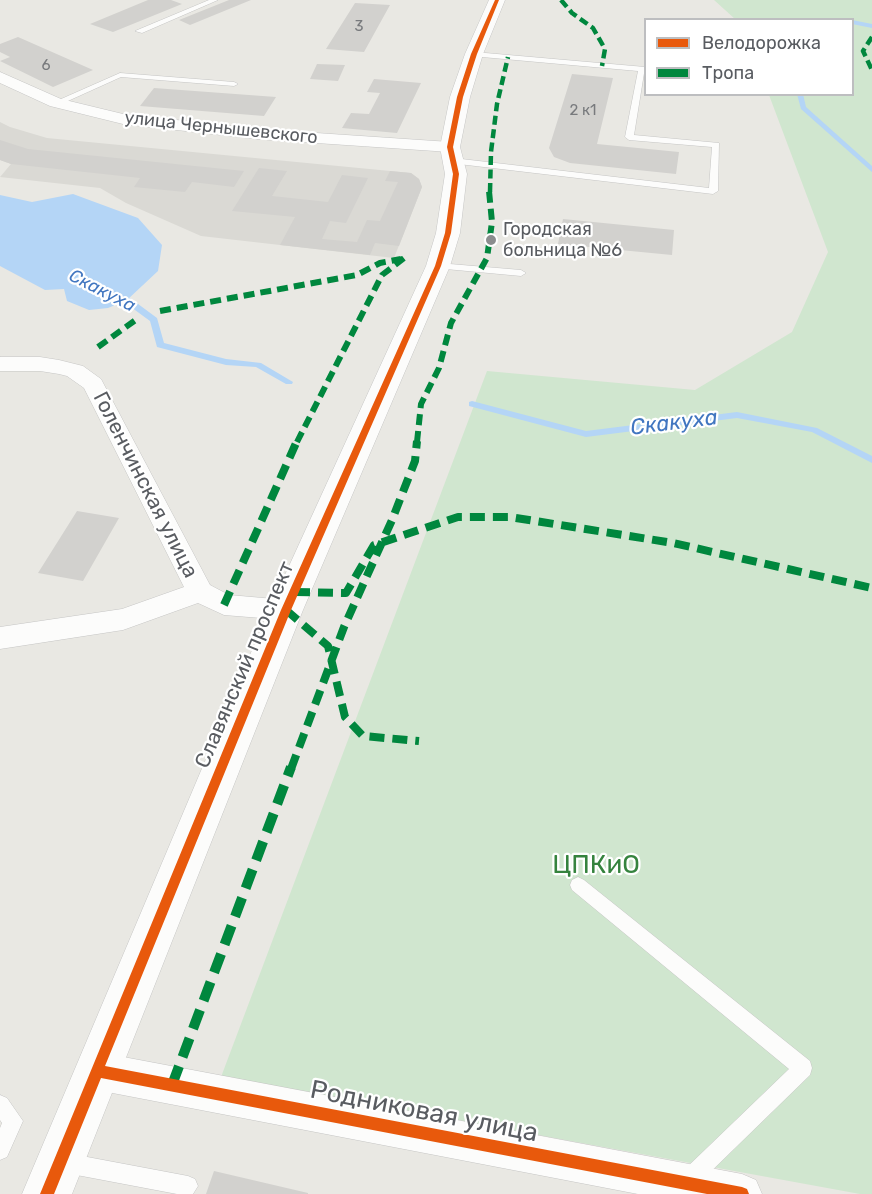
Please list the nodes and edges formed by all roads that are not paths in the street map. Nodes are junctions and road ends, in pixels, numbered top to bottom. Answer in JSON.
{"nodes":[{"id":1,"x":215,"y":0,"type":"edge"},
{"id":2,"x":498,"y":0,"type":"edge"},
{"id":3,"x":140,"y":31,"type":"dead end"},
{"id":4,"x":474,"y":54,"type":"junction"},
{"id":5,"x":0,"y":77,"type":"edge"},
{"id":6,"x":234,"y":84,"type":"dead end"},
{"id":7,"x":56,"y":103,"type":"junction"},
{"id":8,"x":452,"y":154,"type":"junction"},
{"id":9,"x":438,"y":266,"type":"junction"},
{"id":10,"x":521,"y":273,"type":"dead end"},
{"id":11,"x":0,"y":364,"type":"edge"},
{"id":12,"x":200,"y":592,"type":"junction"},
{"id":13,"x":286,"y":610,"type":"junction"},
{"id":14,"x":0,"y":638,"type":"edge"},
{"id":15,"x":578,"y":885,"type":"dead end"},
{"id":16,"x":97,"y":1071,"type":"junction"},
{"id":17,"x":0,"y":1105,"type":"edge"},
{"id":18,"x":0,"y":1150,"type":"edge"},
{"id":19,"x":60,"y":1162,"type":"junction"},
{"id":20,"x":685,"y":1184,"type":"junction"},
{"id":21,"x":188,"y":1186,"type":"dead end"},
{"id":22,"x":47,"y":1194,"type":"edge"},
{"id":23,"x":742,"y":1194,"type":"edge"}],
"edges":[{"from":1,"to":3,"type":"lane"},
{"from":2,"to":4,"type":"street","name":"Славянский проспект"},
{"from":4,"to":8,"type":"street","name":"Славянский проспект"},
{"from":4,"to":8,"type":"lane"},
{"from":5,"to":7,"type":"street","name":"улица Чернышевского"},
{"from":6,"to":7,"type":"lane"},
{"from":7,"to":8,"type":"street","name":"улица Чернышевского"},
{"from":8,"to":9,"type":"street","name":"Славянский проспект"},
{"from":9,"to":10,"type":"lane"},
{"from":9,"to":13,"type":"street","name":"Славянский проспект"},
{"from":11,"to":12,"type":"street","name":"Голенчинская улица"},
{"from":12,"to":13,"type":"street","name":"Голенчинская улица"},
{"from":12,"to":14,"type":"street"},
{"from":13,"to":16,"type":"street","name":"Славянский проспект"},
{"from":15,"to":20,"type":"lane"},
{"from":16,"to":19,"type":"street","name":"Славянский проспект"},
{"from":16,"to":20,"type":"street","name":"Родниковая улица"},
{"from":17,"to":18,"type":"lane"},
{"from":19,"to":21,"type":"lane"},
{"from":19,"to":22,"type":"street","name":"Славянский проспект"},
{"from":20,"to":23,"type":"street","name":"Родниковая улица"}]}
